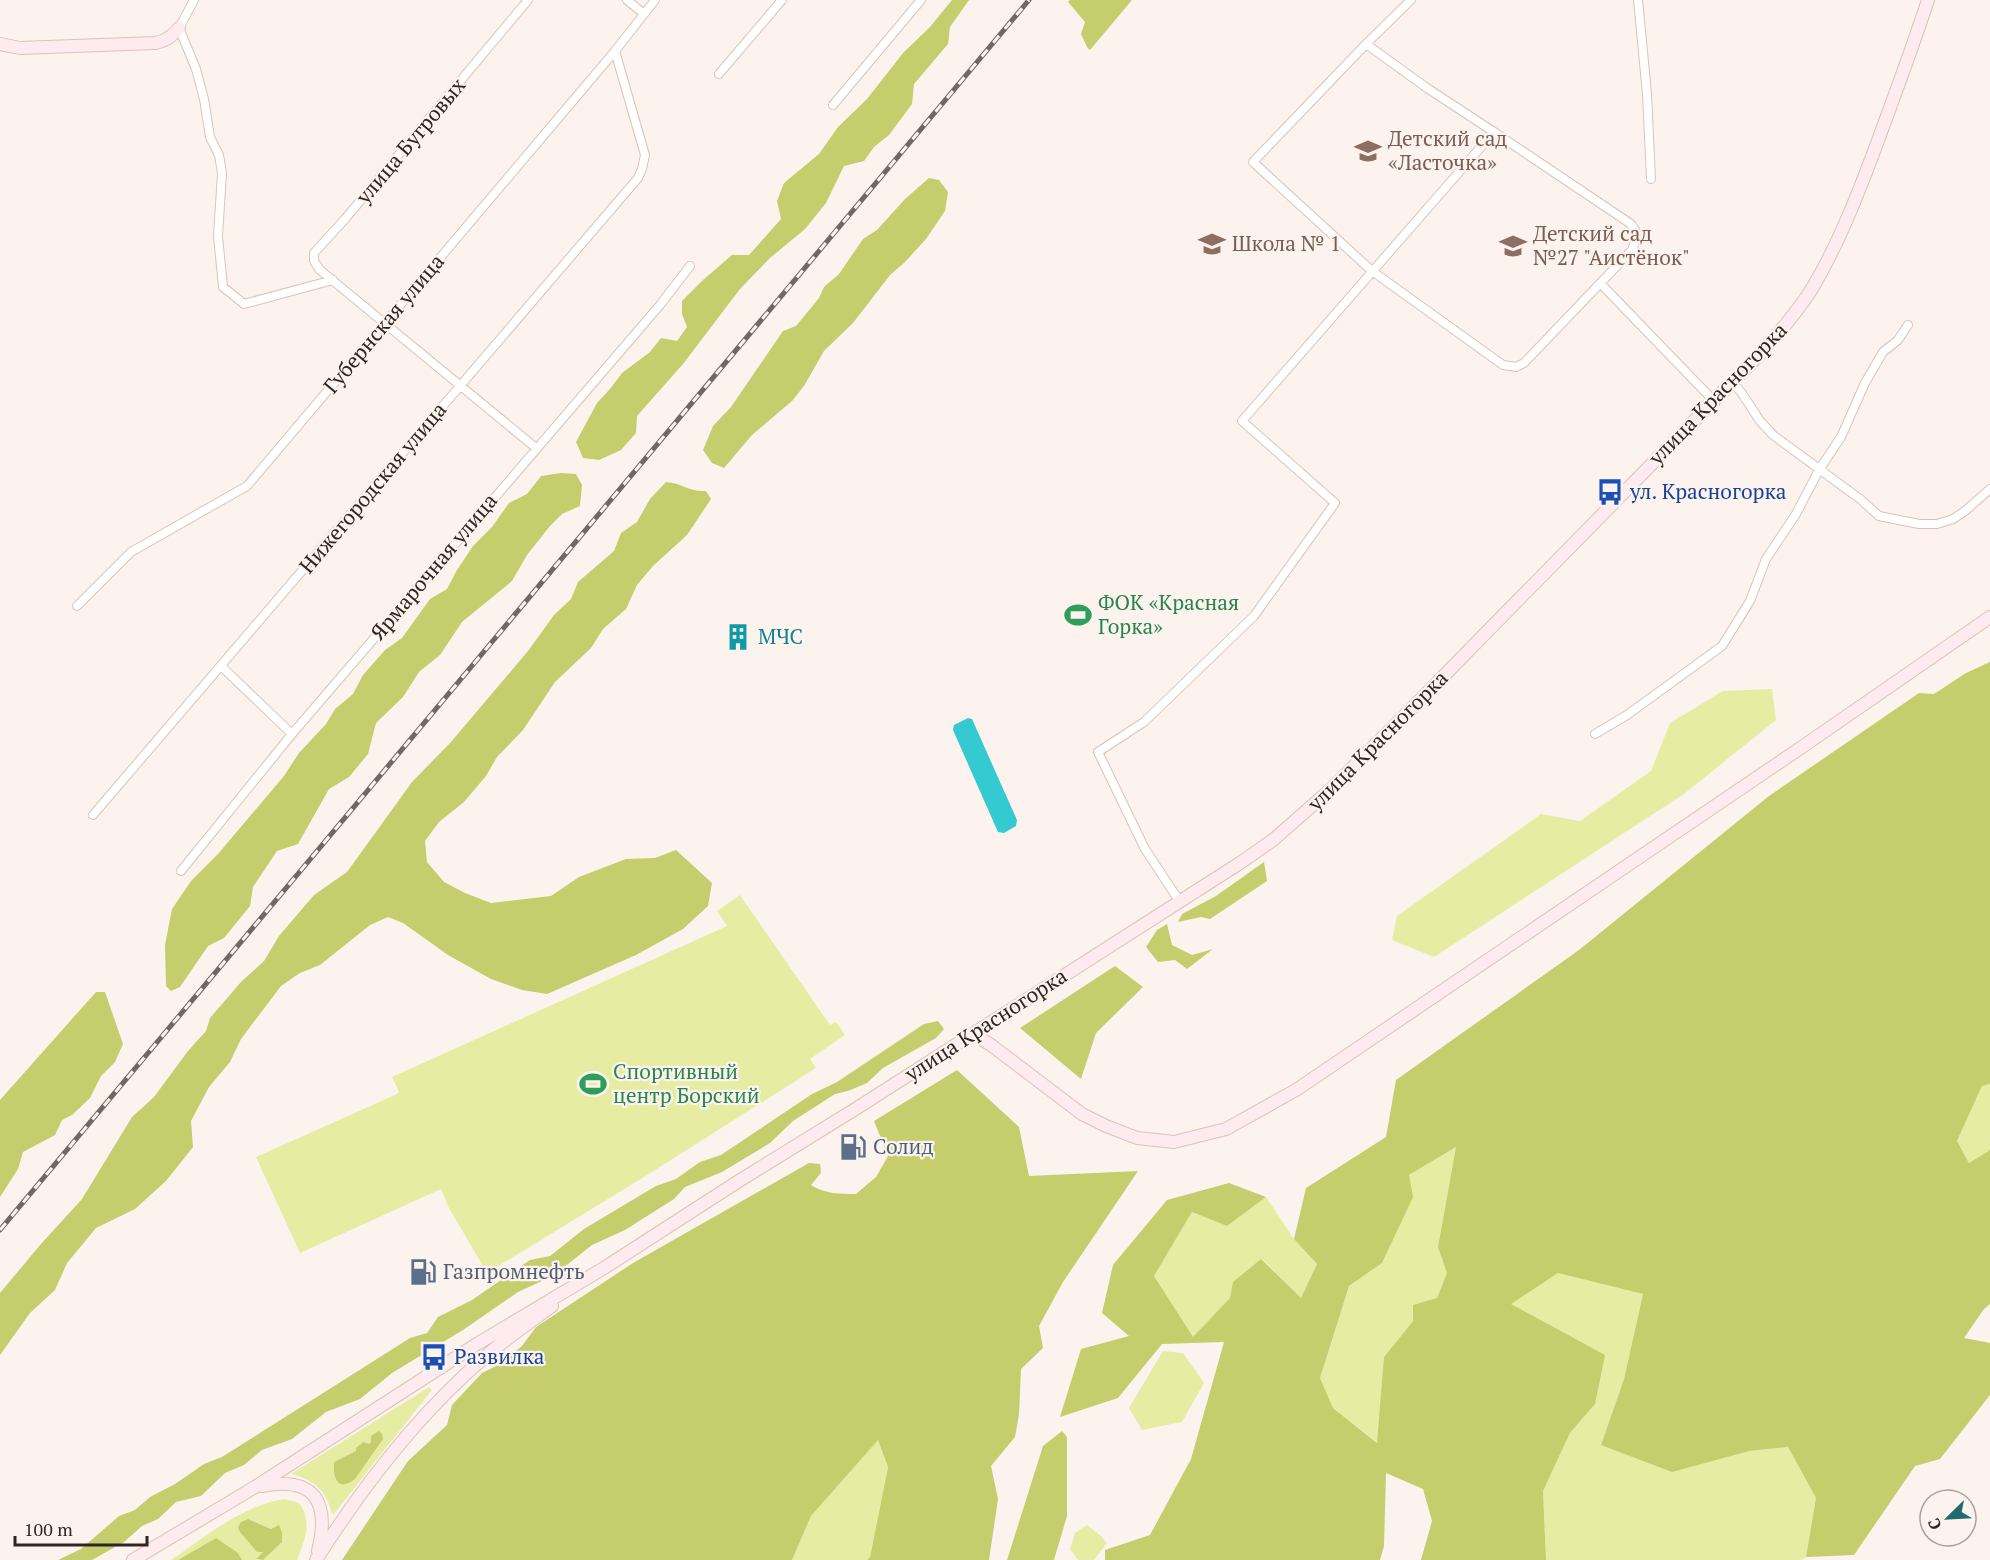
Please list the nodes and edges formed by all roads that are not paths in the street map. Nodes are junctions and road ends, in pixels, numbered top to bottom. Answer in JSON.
{"nodes":[{"id":1,"x":194,"y":0,"type":"edge"},
{"id":2,"x":528,"y":0,"type":"edge"},
{"id":3,"x":627,"y":0,"type":"edge"},
{"id":4,"x":654,"y":0,"type":"edge"},
{"id":5,"x":782,"y":0,"type":"edge"},
{"id":6,"x":921,"y":0,"type":"edge"},
{"id":7,"x":1411,"y":0,"type":"edge"},
{"id":8,"x":1638,"y":0,"type":"edge"},
{"id":9,"x":1928,"y":0,"type":"edge"},
{"id":10,"x":643,"y":13,"type":"junction"},
{"id":11,"x":180,"y":28,"type":"junction"},
{"id":12,"x":0,"y":44,"type":"edge"},
{"id":13,"x":1365,"y":44,"type":"junction"},
{"id":14,"x":615,"y":51,"type":"junction"},
{"id":15,"x":719,"y":74,"type":"dead end"},
{"id":16,"x":833,"y":105,"type":"dead end"},
{"id":17,"x":1494,"y":132,"type":"junction"},
{"id":18,"x":1651,"y":179,"type":"dead end"},
{"id":19,"x":690,"y":266,"type":"dead end"},
{"id":20,"x":1372,"y":271,"type":"junction"},
{"id":21,"x":333,"y":280,"type":"junction"},
{"id":22,"x":1601,"y":284,"type":"junction"},
{"id":23,"x":385,"y":322,"type":"junction"},
{"id":24,"x":1908,"y":325,"type":"dead end"},
{"id":25,"x":1732,"y":382,"type":"junction"},
{"id":26,"x":460,"y":386,"type":"junction"},
{"id":27,"x":1713,"y":400,"type":"junction"},
{"id":28,"x":536,"y":448,"type":"junction"},
{"id":29,"x":1818,"y":470,"type":"junction"},
{"id":30,"x":1990,"y":489,"type":"edge"},
{"id":31,"x":76,"y":606,"type":"dead end"},
{"id":32,"x":1990,"y":616,"type":"edge"},
{"id":33,"x":221,"y":666,"type":"junction"},
{"id":34,"x":292,"y":734,"type":"junction"},
{"id":35,"x":1595,"y":734,"type":"dead end"},
{"id":36,"x":93,"y":815,"type":"dead end"},
{"id":37,"x":182,"y":871,"type":"dead end"},
{"id":38,"x":1180,"y":902,"type":"junction"},
{"id":39,"x":973,"y":1034,"type":"junction"},
{"id":40,"x":604,"y":1268,"type":"junction"},
{"id":41,"x":255,"y":1487,"type":"junction"},
{"id":42,"x":173,"y":1537,"type":"junction"},
{"id":43,"x":316,"y":1559,"type":"edge"},
{"id":44,"x":134,"y":1560,"type":"edge"},
{"id":45,"x":148,"y":1560,"type":"edge"}],
"edges":[{"from":1,"to":11,"type":"street"},
{"from":2,"to":21,"type":"street","name":"улица Бугровых"},
{"from":3,"to":10,"type":"street"},
{"from":4,"to":10,"type":"street","name":"Губернская улица"},
{"from":5,"to":15,"type":"street"},
{"from":6,"to":16,"type":"street"},
{"from":7,"to":13,"type":"street"},
{"from":8,"to":18,"type":"street"},
{"from":9,"to":25,"type":"main road","name":"улица Красногорка"},
{"from":10,"to":14,"type":"street","name":"Губернская улица"},
{"from":11,"to":12,"type":"main road"},
{"from":11,"to":21,"type":"street"},
{"from":13,"to":17,"type":"street"},
{"from":13,"to":20,"type":"street"},
{"from":14,"to":23,"type":"street","name":"Губернская улица"},
{"from":14,"to":26,"type":"street","name":"Нижегородская улица"},
{"from":17,"to":20,"type":"street"},
{"from":17,"to":22,"type":"street"},
{"from":19,"to":28,"type":"street","name":"Ярмарочная улица"},
{"from":20,"to":22,"type":"street"},
{"from":20,"to":38,"type":"street"},
{"from":21,"to":23,"type":"street"},
{"from":22,"to":27,"type":"street"},
{"from":23,"to":26,"type":"street"},
{"from":23,"to":31,"type":"street","name":"Губернская улица"},
{"from":24,"to":29,"type":"street"},
{"from":25,"to":27,"type":"main road","name":"улица Красногорка"},
{"from":25,"to":29,"type":"street"},
{"from":26,"to":28,"type":"street"},
{"from":26,"to":33,"type":"street","name":"Нижегородская улица"},
{"from":27,"to":38,"type":"main road","name":"улица Красногорка"},
{"from":28,"to":34,"type":"street","name":"Ярмарочная улица"},
{"from":29,"to":30,"type":"street"},
{"from":29,"to":35,"type":"street"},
{"from":32,"to":39,"type":"main road"},
{"from":33,"to":34,"type":"street"},
{"from":33,"to":36,"type":"street","name":"Нижегородская улица"},
{"from":34,"to":37,"type":"street","name":"Ярмарочная улица"},
{"from":38,"to":39,"type":"main road","name":"улица Красногорка"},
{"from":39,"to":40,"type":"main road","name":"улица Красногорка"},
{"from":40,"to":41,"type":"main road"},
{"from":40,"to":43,"type":"main road"},
{"from":41,"to":42,"type":"main road"},
{"from":41,"to":43,"type":"main road"},
{"from":42,"to":44,"type":"main road"},
{"from":42,"to":45,"type":"main road"}]}
